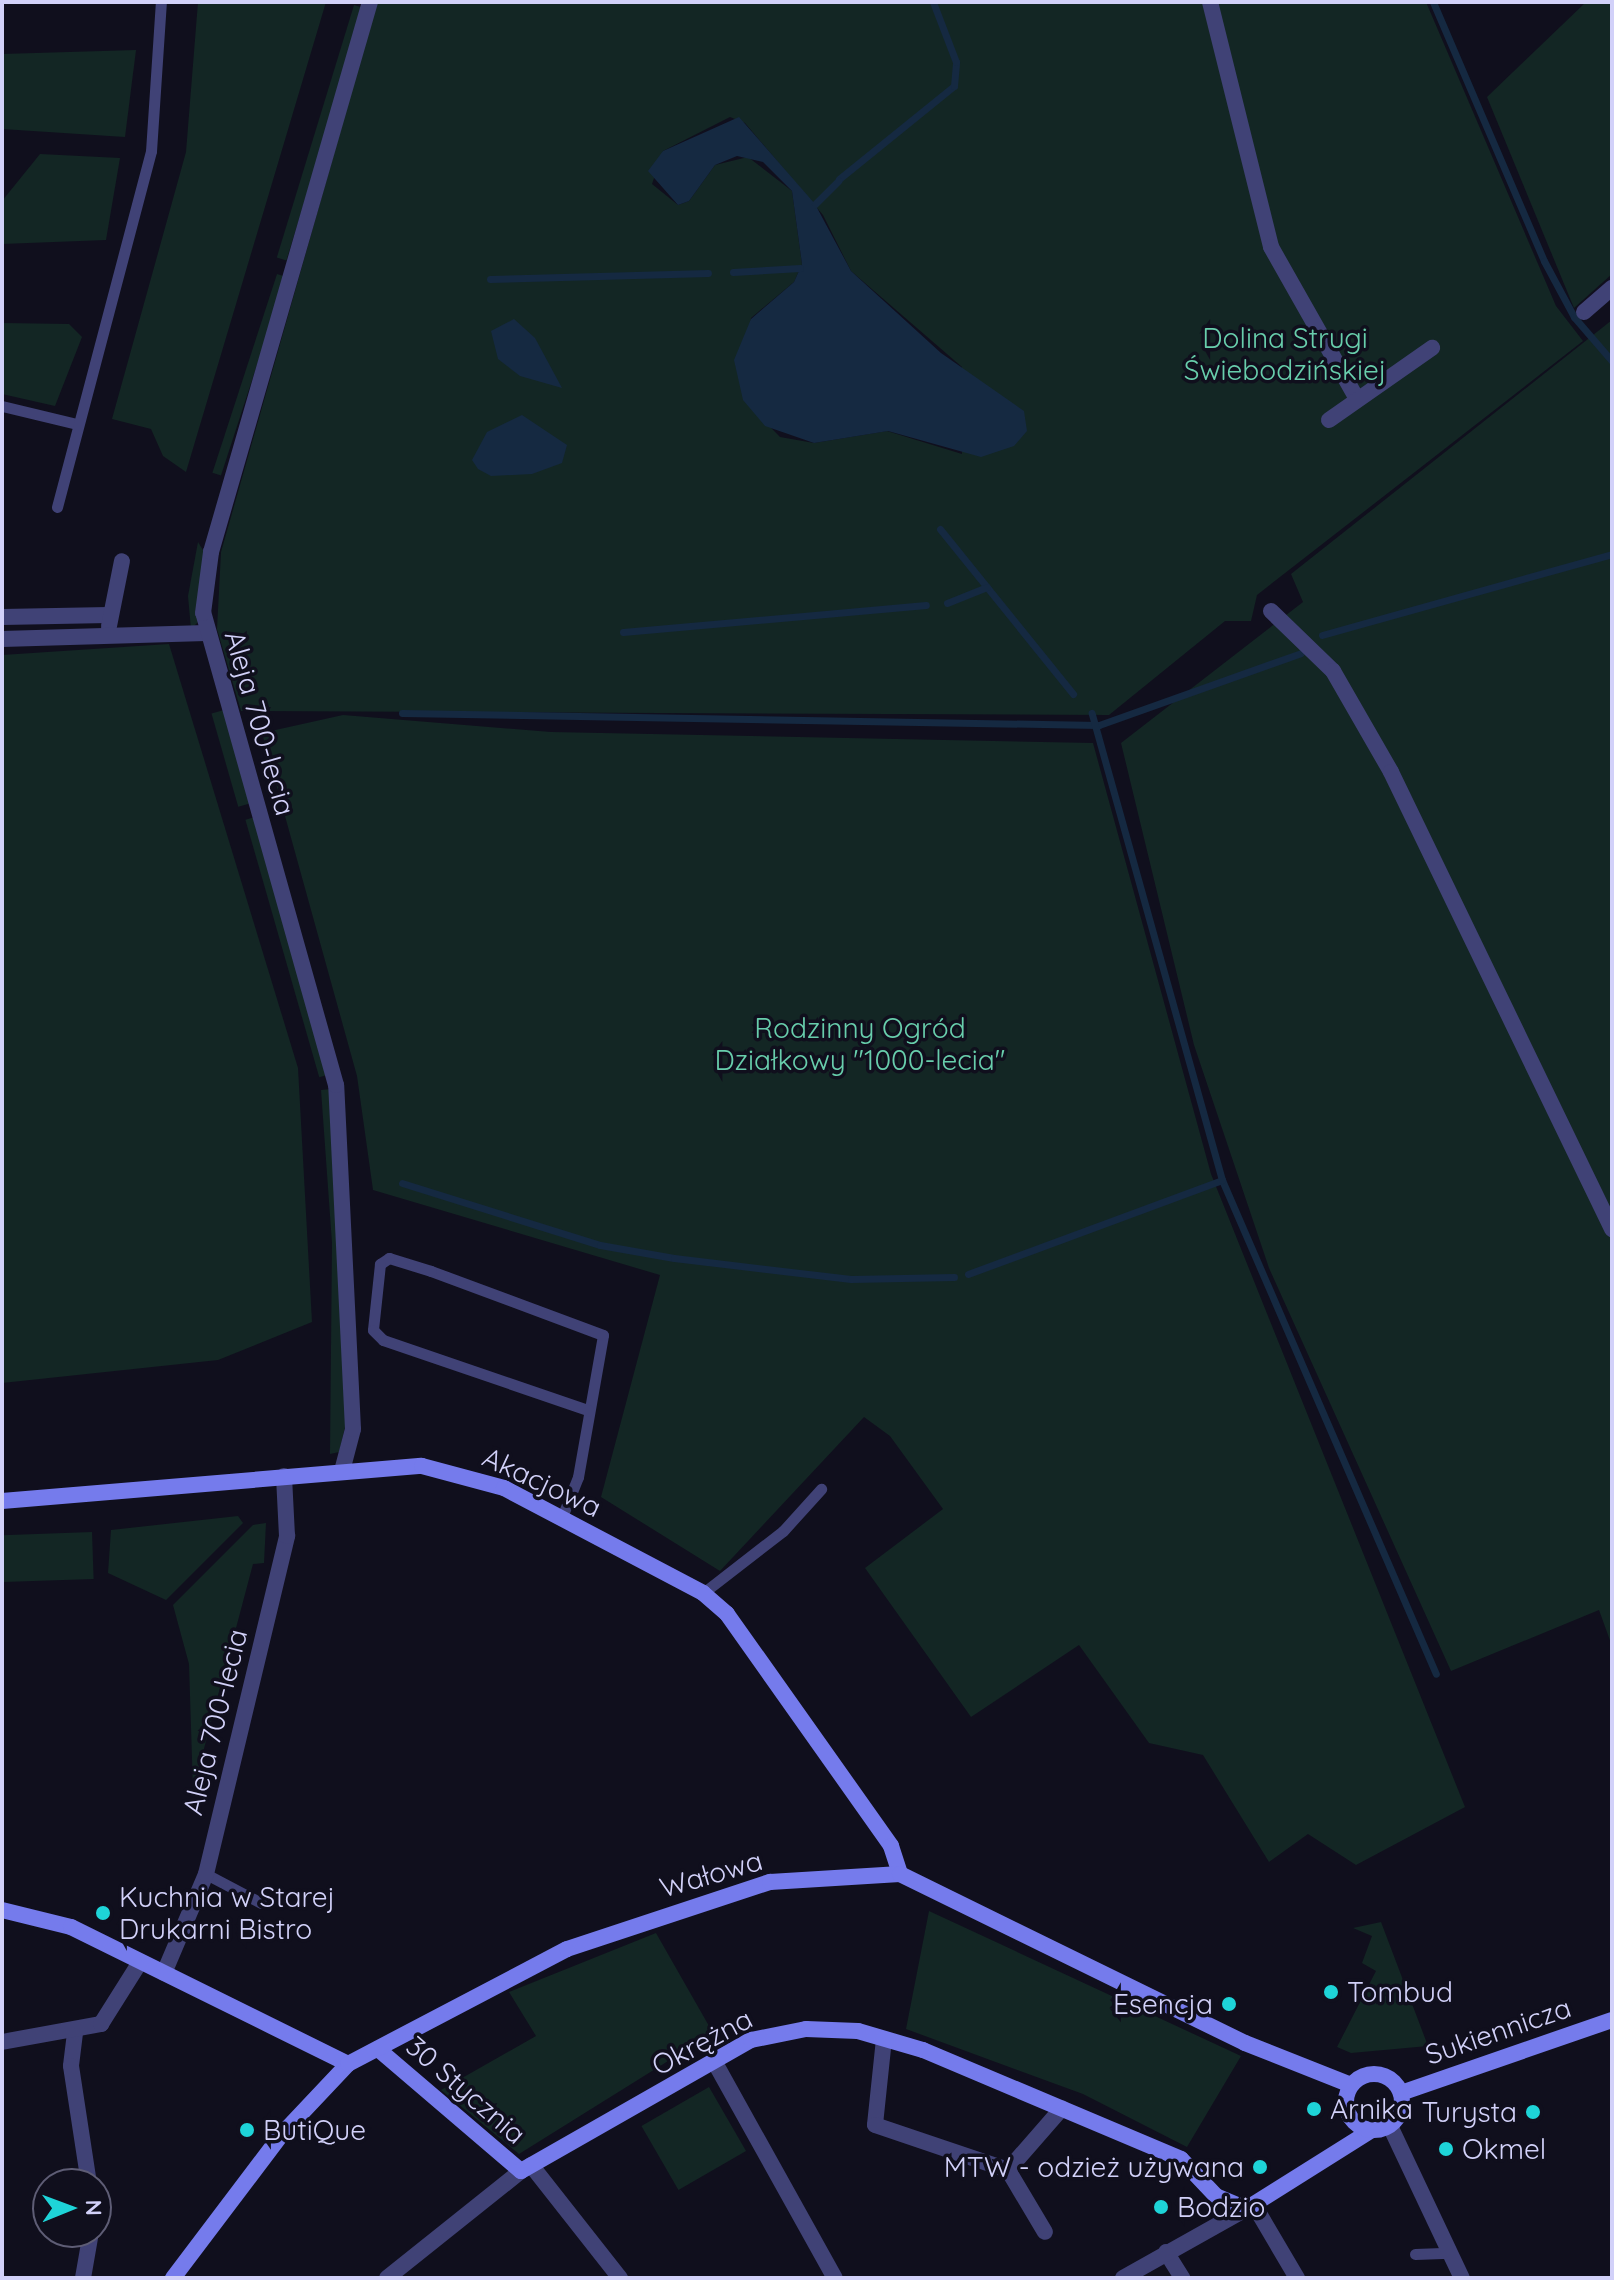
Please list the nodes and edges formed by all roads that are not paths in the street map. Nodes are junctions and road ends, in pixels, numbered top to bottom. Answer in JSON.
{"nodes":[{"id":1,"x":161,"y":2,"type":"edge"},
{"id":2,"x":370,"y":2,"type":"edge"},
{"id":3,"x":1210,"y":2,"type":"edge"},
{"id":4,"x":1612,"y":288,"type":"edge"},
{"id":5,"x":1584,"y":312,"type":"dead end"},
{"id":6,"x":1432,"y":348,"type":"dead end"},
{"id":7,"x":1357,"y":399,"type":"junction"},
{"id":8,"x":2,"y":406,"type":"edge"},
{"id":9,"x":1329,"y":420,"type":"dead end"},
{"id":10,"x":77,"y":424,"type":"junction"},
{"id":11,"x":57,"y":507,"type":"dead end"},
{"id":12,"x":122,"y":561,"type":"dead end"},
{"id":13,"x":1271,"y":611,"type":"dead end"},
{"id":14,"x":109,"y":615,"type":"junction"},
{"id":15,"x":2,"y":617,"type":"edge"},
{"id":16,"x":206,"y":633,"type":"junction"},
{"id":17,"x":117,"y":636,"type":"junction"},
{"id":18,"x":2,"y":639,"type":"edge"},
{"id":19,"x":1612,"y":1229,"type":"edge"},
{"id":20,"x":588,"y":1410,"type":"junction"},
{"id":21,"x":342,"y":1471,"type":"junction"},
{"id":22,"x":284,"y":1476,"type":"junction"},
{"id":23,"x":821,"y":1489,"type":"dead end"},
{"id":24,"x":2,"y":1501,"type":"edge"},
{"id":25,"x":562,"y":1517,"type":"junction"},
{"id":26,"x":703,"y":1593,"type":"junction"},
{"id":27,"x":206,"y":1874,"type":"junction"},
{"id":28,"x":900,"y":1874,"type":"junction"},
{"id":29,"x":261,"y":1903,"type":"dead end"},
{"id":30,"x":2,"y":1910,"type":"edge"},
{"id":31,"x":140,"y":1962,"type":"junction"},
{"id":32,"x":164,"y":1973,"type":"junction"},
{"id":33,"x":1612,"y":2020,"type":"edge"},
{"id":34,"x":75,"y":2033,"type":"junction"},
{"id":35,"x":884,"y":2039,"type":"junction"},
{"id":36,"x":2,"y":2042,"type":"edge"},
{"id":37,"x":378,"y":2049,"type":"junction"},
{"id":38,"x":714,"y":2061,"type":"junction"},
{"id":39,"x":348,"y":2064,"type":"junction"},
{"id":40,"x":1351,"y":2085,"type":"junction"},
{"id":41,"x":1401,"y":2093,"type":"junction"},
{"id":42,"x":1062,"y":2108,"type":"junction"},
{"id":43,"x":1390,"y":2126,"type":"junction"},
{"id":44,"x":1372,"y":2130,"type":"junction"},
{"id":45,"x":530,"y":2165,"type":"junction"},
{"id":46,"x":87,"y":2168,"type":"edge"},
{"id":47,"x":1008,"y":2170,"type":"junction"},
{"id":48,"x":1250,"y":2207,"type":"junction"},
{"id":49,"x":1045,"y":2232,"type":"dead end"},
{"id":50,"x":88,"y":2248,"type":"edge"},
{"id":51,"x":1449,"y":2253,"type":"junction"},
{"id":52,"x":1415,"y":2254,"type":"dead end"},
{"id":53,"x":1162,"y":2255,"type":"junction"},
{"id":54,"x":83,"y":2278,"type":"edge"},
{"id":55,"x":173,"y":2278,"type":"edge"},
{"id":56,"x":387,"y":2278,"type":"edge"},
{"id":57,"x":620,"y":2278,"type":"edge"},
{"id":58,"x":835,"y":2278,"type":"edge"},
{"id":59,"x":1123,"y":2278,"type":"edge"},
{"id":60,"x":1182,"y":2278,"type":"edge"},
{"id":61,"x":1297,"y":2278,"type":"edge"},
{"id":62,"x":1462,"y":2278,"type":"edge"}],
"edges":[{"from":1,"to":10,"type":"lane"},
{"from":2,"to":16,"type":"street","name":"Aleja 700-lecia"},
{"from":3,"to":7,"type":"street"},
{"from":4,"to":5,"type":"street"},
{"from":6,"to":7,"type":"street"},
{"from":7,"to":9,"type":"street"},
{"from":8,"to":10,"type":"lane"},
{"from":10,"to":11,"type":"lane"},
{"from":12,"to":14,"type":"street"},
{"from":13,"to":19,"type":"street"},
{"from":14,"to":15,"type":"street"},
{"from":14,"to":17,"type":"street"},
{"from":16,"to":17,"type":"street"},
{"from":16,"to":21,"type":"street","name":"Aleja 700-lecia"},
{"from":17,"to":18,"type":"street"},
{"from":20,"to":20,"type":"lane"},
{"from":20,"to":25,"type":"lane"},
{"from":21,"to":22,"type":"street","name":"Akacjowa"},
{"from":21,"to":25,"type":"street","name":"Akacjowa"},
{"from":22,"to":24,"type":"street","name":"Akacjowa"},
{"from":22,"to":27,"type":"street","name":"Aleja 700-lecia"},
{"from":23,"to":26,"type":"lane"},
{"from":25,"to":26,"type":"street","name":"Akacjowa"},
{"from":26,"to":28,"type":"street","name":"Akacjowa"},
{"from":27,"to":29,"type":"lane"},
{"from":27,"to":32,"type":"street","name":"Aleja 700-lecia"},
{"from":28,"to":37,"type":"street","name":"Wałowa"},
{"from":28,"to":40,"type":"street","name":"Wałowa"},
{"from":30,"to":31,"type":"street"},
{"from":31,"to":32,"type":"street"},
{"from":31,"to":34,"type":"street"},
{"from":32,"to":39,"type":"street"},
{"from":33,"to":41,"type":"street","name":"Sukiennicza"},
{"from":34,"to":36,"type":"street"},
{"from":34,"to":46,"type":"street"},
{"from":35,"to":38,"type":"street","name":"Okrężna"},
{"from":35,"to":42,"type":"street","name":"Okrężna"},
{"from":35,"to":47,"type":"street"},
{"from":37,"to":39,"type":"street","name":"Wałowa"},
{"from":37,"to":45,"type":"street","name":"30 Stycznia"},
{"from":38,"to":45,"type":"street","name":"Okrężna"},
{"from":38,"to":58,"type":"street"},
{"from":39,"to":55,"type":"street","name":"Wałowa"},
{"from":40,"to":41,"type":"street"},
{"from":40,"to":44,"type":"street"},
{"from":41,"to":43,"type":"street"},
{"from":42,"to":47,"type":"street"},
{"from":42,"to":48,"type":"street","name":"Okrężna"},
{"from":43,"to":44,"type":"street"},
{"from":43,"to":51,"type":"street"},
{"from":44,"to":48,"type":"street"},
{"from":45,"to":56,"type":"street","name":"Okrężna"},
{"from":45,"to":57,"type":"street","name":"30 Stycznia"},
{"from":47,"to":49,"type":"street"},
{"from":48,"to":53,"type":"street"},
{"from":48,"to":61,"type":"street"},
{"from":50,"to":54,"type":"street"},
{"from":51,"to":52,"type":"lane"},
{"from":51,"to":62,"type":"street"},
{"from":53,"to":59,"type":"street"},
{"from":53,"to":60,"type":"street"}]}
